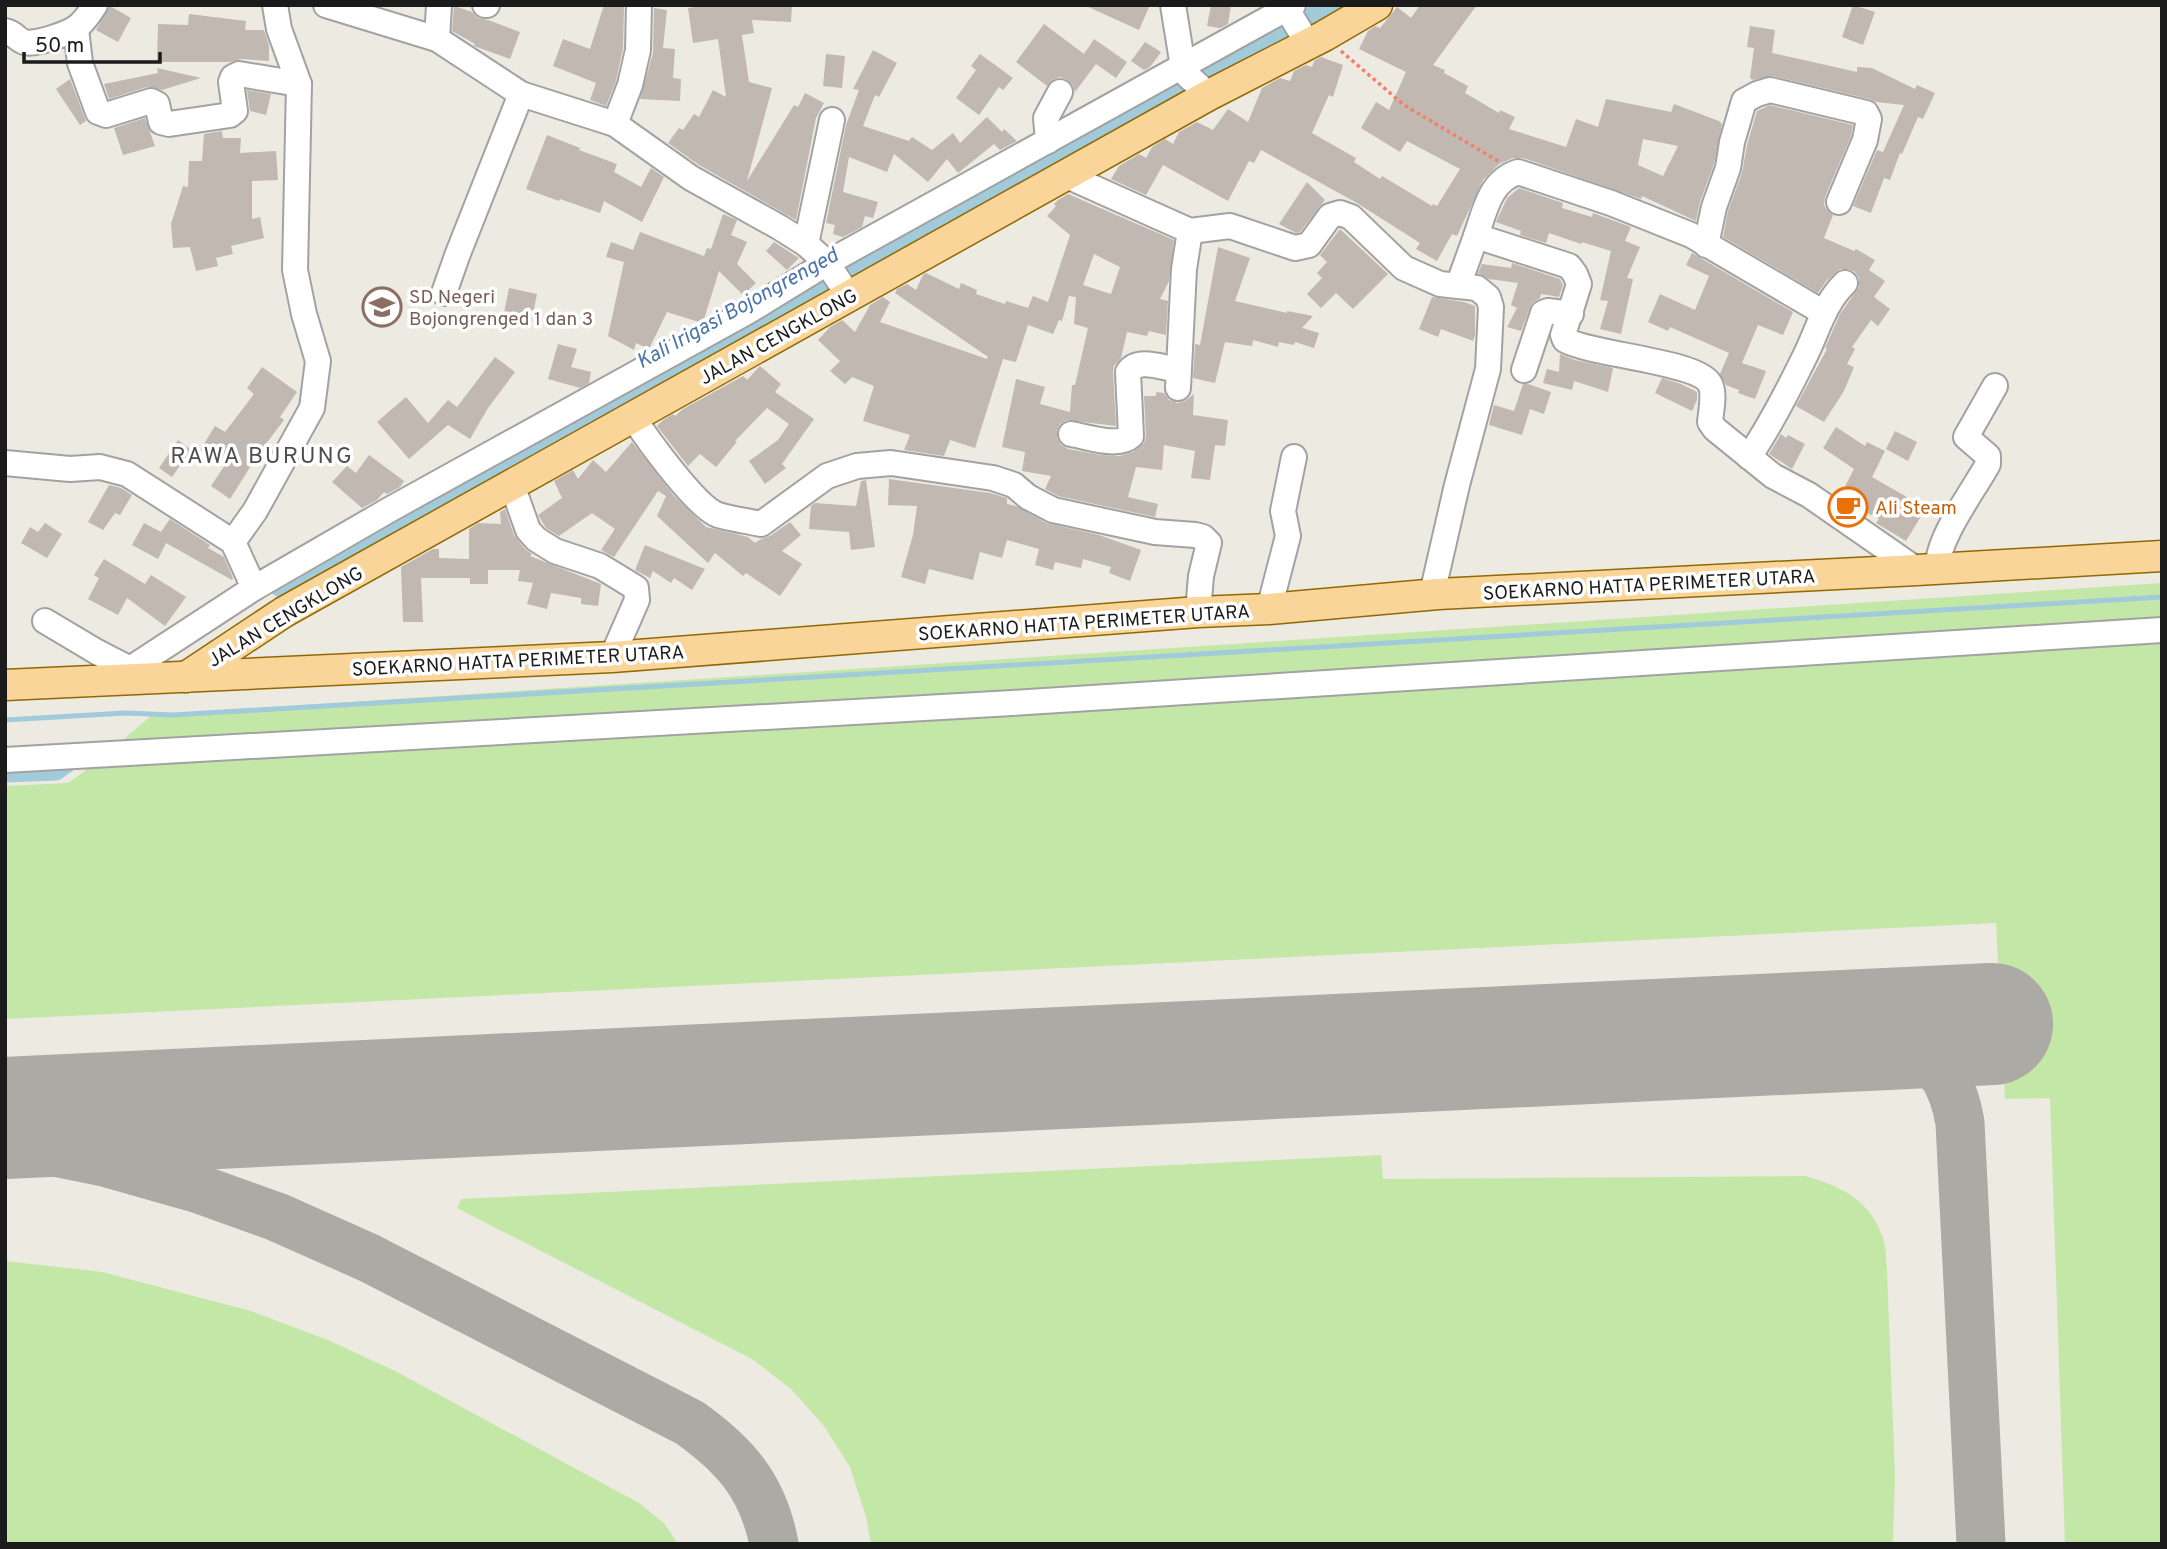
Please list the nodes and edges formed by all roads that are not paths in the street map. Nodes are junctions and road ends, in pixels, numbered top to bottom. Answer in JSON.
{"nodes":[{"id":1,"x":95,"y":5,"type":"edge"},
{"id":2,"x":275,"y":5,"type":"edge"},
{"id":3,"x":326,"y":5,"type":"edge"},
{"id":4,"x":439,"y":5,"type":"edge"},
{"id":5,"x":639,"y":5,"type":"edge"},
{"id":6,"x":1173,"y":5,"type":"edge"},
{"id":7,"x":1377,"y":5,"type":"edge"},
{"id":8,"x":1289,"y":8,"type":"edge"},
{"id":9,"x":76,"y":29,"type":"junction"},
{"id":10,"x":5,"y":31,"type":"edge"},
{"id":11,"x":437,"y":39,"type":"junction"},
{"id":12,"x":1312,"y":40,"type":"junction"},
{"id":13,"x":1196,"y":82,"type":"junction"},
{"id":14,"x":299,"y":84,"type":"junction"},
{"id":15,"x":1060,"y":92,"type":"dead end"},
{"id":16,"x":521,"y":94,"type":"junction"},
{"id":17,"x":832,"y":120,"type":"dead end"},
{"id":18,"x":615,"y":124,"type":"junction"},
{"id":19,"x":1048,"y":141,"type":"junction"},
{"id":20,"x":1065,"y":175,"type":"junction"},
{"id":21,"x":1839,"y":202,"type":"dead end"},
{"id":22,"x":1190,"y":232,"type":"junction"},
{"id":23,"x":1476,"y":236,"type":"junction"},
{"id":24,"x":806,"y":244,"type":"junction"},
{"id":25,"x":1706,"y":245,"type":"junction"},
{"id":26,"x":838,"y":279,"type":"junction"},
{"id":27,"x":1845,"y":283,"type":"dead end"},
{"id":28,"x":1458,"y":286,"type":"junction"},
{"id":29,"x":444,"y":293,"type":"dead end"},
{"id":30,"x":1824,"y":313,"type":"junction"},
{"id":31,"x":1571,"y":314,"type":"junction"},
{"id":32,"x":1524,"y":370,"type":"dead end"},
{"id":33,"x":1995,"y":386,"type":"dead end"},
{"id":34,"x":633,"y":417,"type":"junction"},
{"id":35,"x":1071,"y":434,"type":"dead end"},
{"id":36,"x":1294,"y":457,"type":"dead end"},
{"id":37,"x":1749,"y":457,"type":"junction"},
{"id":38,"x":5,"y":463,"type":"edge"},
{"id":39,"x":512,"y":485,"type":"junction"},
{"id":40,"x":442,"y":502,"type":"junction"},
{"id":41,"x":233,"y":542,"type":"junction"},
{"id":42,"x":2162,"y":556,"type":"edge"},
{"id":43,"x":1928,"y":570,"type":"junction"},
{"id":44,"x":254,"y":588,"type":"junction"},
{"id":45,"x":1442,"y":588,"type":"junction"},
{"id":46,"x":1269,"y":608,"type":"junction"},
{"id":47,"x":1198,"y":612,"type":"junction"},
{"id":48,"x":45,"y":621,"type":"dead end"},
{"id":49,"x":2162,"y":630,"type":"edge"},
{"id":50,"x":612,"y":657,"type":"junction"},
{"id":51,"x":130,"y":673,"type":"junction"},
{"id":52,"x":186,"y":677,"type":"junction"},
{"id":53,"x":5,"y":685,"type":"edge"},
{"id":54,"x":5,"y":760,"type":"edge"}],
"edges":[{"from":1,"to":9,"type":"street"},
{"from":2,"to":14,"type":"street"},
{"from":3,"to":11,"type":"street"},
{"from":4,"to":11,"type":"street"},
{"from":5,"to":18,"type":"street"},
{"from":6,"to":13,"type":"street"},
{"from":7,"to":12,"type":"main road","name":"JALAN CENGKLONG"},
{"from":8,"to":12,"type":"street"},
{"from":8,"to":13,"type":"street"},
{"from":9,"to":10,"type":"street"},
{"from":9,"to":14,"type":"street"},
{"from":11,"to":16,"type":"street"},
{"from":12,"to":13,"type":"main road","name":"JALAN CENGKLONG"},
{"from":13,"to":19,"type":"street"},
{"from":13,"to":20,"type":"main road","name":"JALAN CENGKLONG"},
{"from":14,"to":41,"type":"street"},
{"from":15,"to":19,"type":"street"},
{"from":16,"to":18,"type":"street"},
{"from":16,"to":29,"type":"street"},
{"from":17,"to":24,"type":"street"},
{"from":18,"to":24,"type":"street"},
{"from":19,"to":26,"type":"street"},
{"from":20,"to":22,"type":"street"},
{"from":20,"to":26,"type":"main road","name":"JALAN CENGKLONG"},
{"from":21,"to":25,"type":"street"},
{"from":22,"to":28,"type":"street"},
{"from":22,"to":35,"type":"street"},
{"from":23,"to":25,"type":"street"},
{"from":23,"to":28,"type":"street"},
{"from":23,"to":31,"type":"street"},
{"from":24,"to":26,"type":"street"},
{"from":25,"to":30,"type":"street"},
{"from":26,"to":34,"type":"main road","name":"JALAN CENGKLONG"},
{"from":26,"to":40,"type":"street"},
{"from":27,"to":30,"type":"street"},
{"from":28,"to":45,"type":"street"},
{"from":30,"to":37,"type":"street"},
{"from":31,"to":32,"type":"street"},
{"from":31,"to":37,"type":"street"},
{"from":33,"to":43,"type":"street"},
{"from":34,"to":39,"type":"main road","name":"JALAN CENGKLONG"},
{"from":34,"to":47,"type":"street"},
{"from":36,"to":46,"type":"street"},
{"from":37,"to":43,"type":"street"},
{"from":38,"to":41,"type":"street"},
{"from":39,"to":40,"type":"main road","name":"JALAN CENGKLONG"},
{"from":39,"to":50,"type":"street"},
{"from":40,"to":44,"type":"street"},
{"from":40,"to":52,"type":"main road","name":"JALAN CENGKLONG"},
{"from":41,"to":44,"type":"street"},
{"from":42,"to":43,"type":"main road","name":"SOEKARNO HATTA PERIMETER UTARA"},
{"from":43,"to":45,"type":"main road","name":"SOEKARNO HATTA PERIMETER UTARA"},
{"from":44,"to":51,"type":"street"},
{"from":45,"to":46,"type":"main road","name":"SOEKARNO HATTA PERIMETER UTARA"},
{"from":46,"to":47,"type":"main road","name":"SOEKARNO HATTA PERIMETER UTARA"},
{"from":47,"to":50,"type":"main road","name":"SOEKARNO HATTA PERIMETER UTARA"},
{"from":48,"to":51,"type":"street"},
{"from":49,"to":54,"type":"street"},
{"from":50,"to":52,"type":"main road","name":"SOEKARNO HATTA PERIMETER UTARA"},
{"from":51,"to":52,"type":"main road","name":"SOEKARNO HATTA PERIMETER UTARA"},
{"from":51,"to":53,"type":"main road","name":"SOEKARNO HATTA PERIMETER UTARA"}]}
